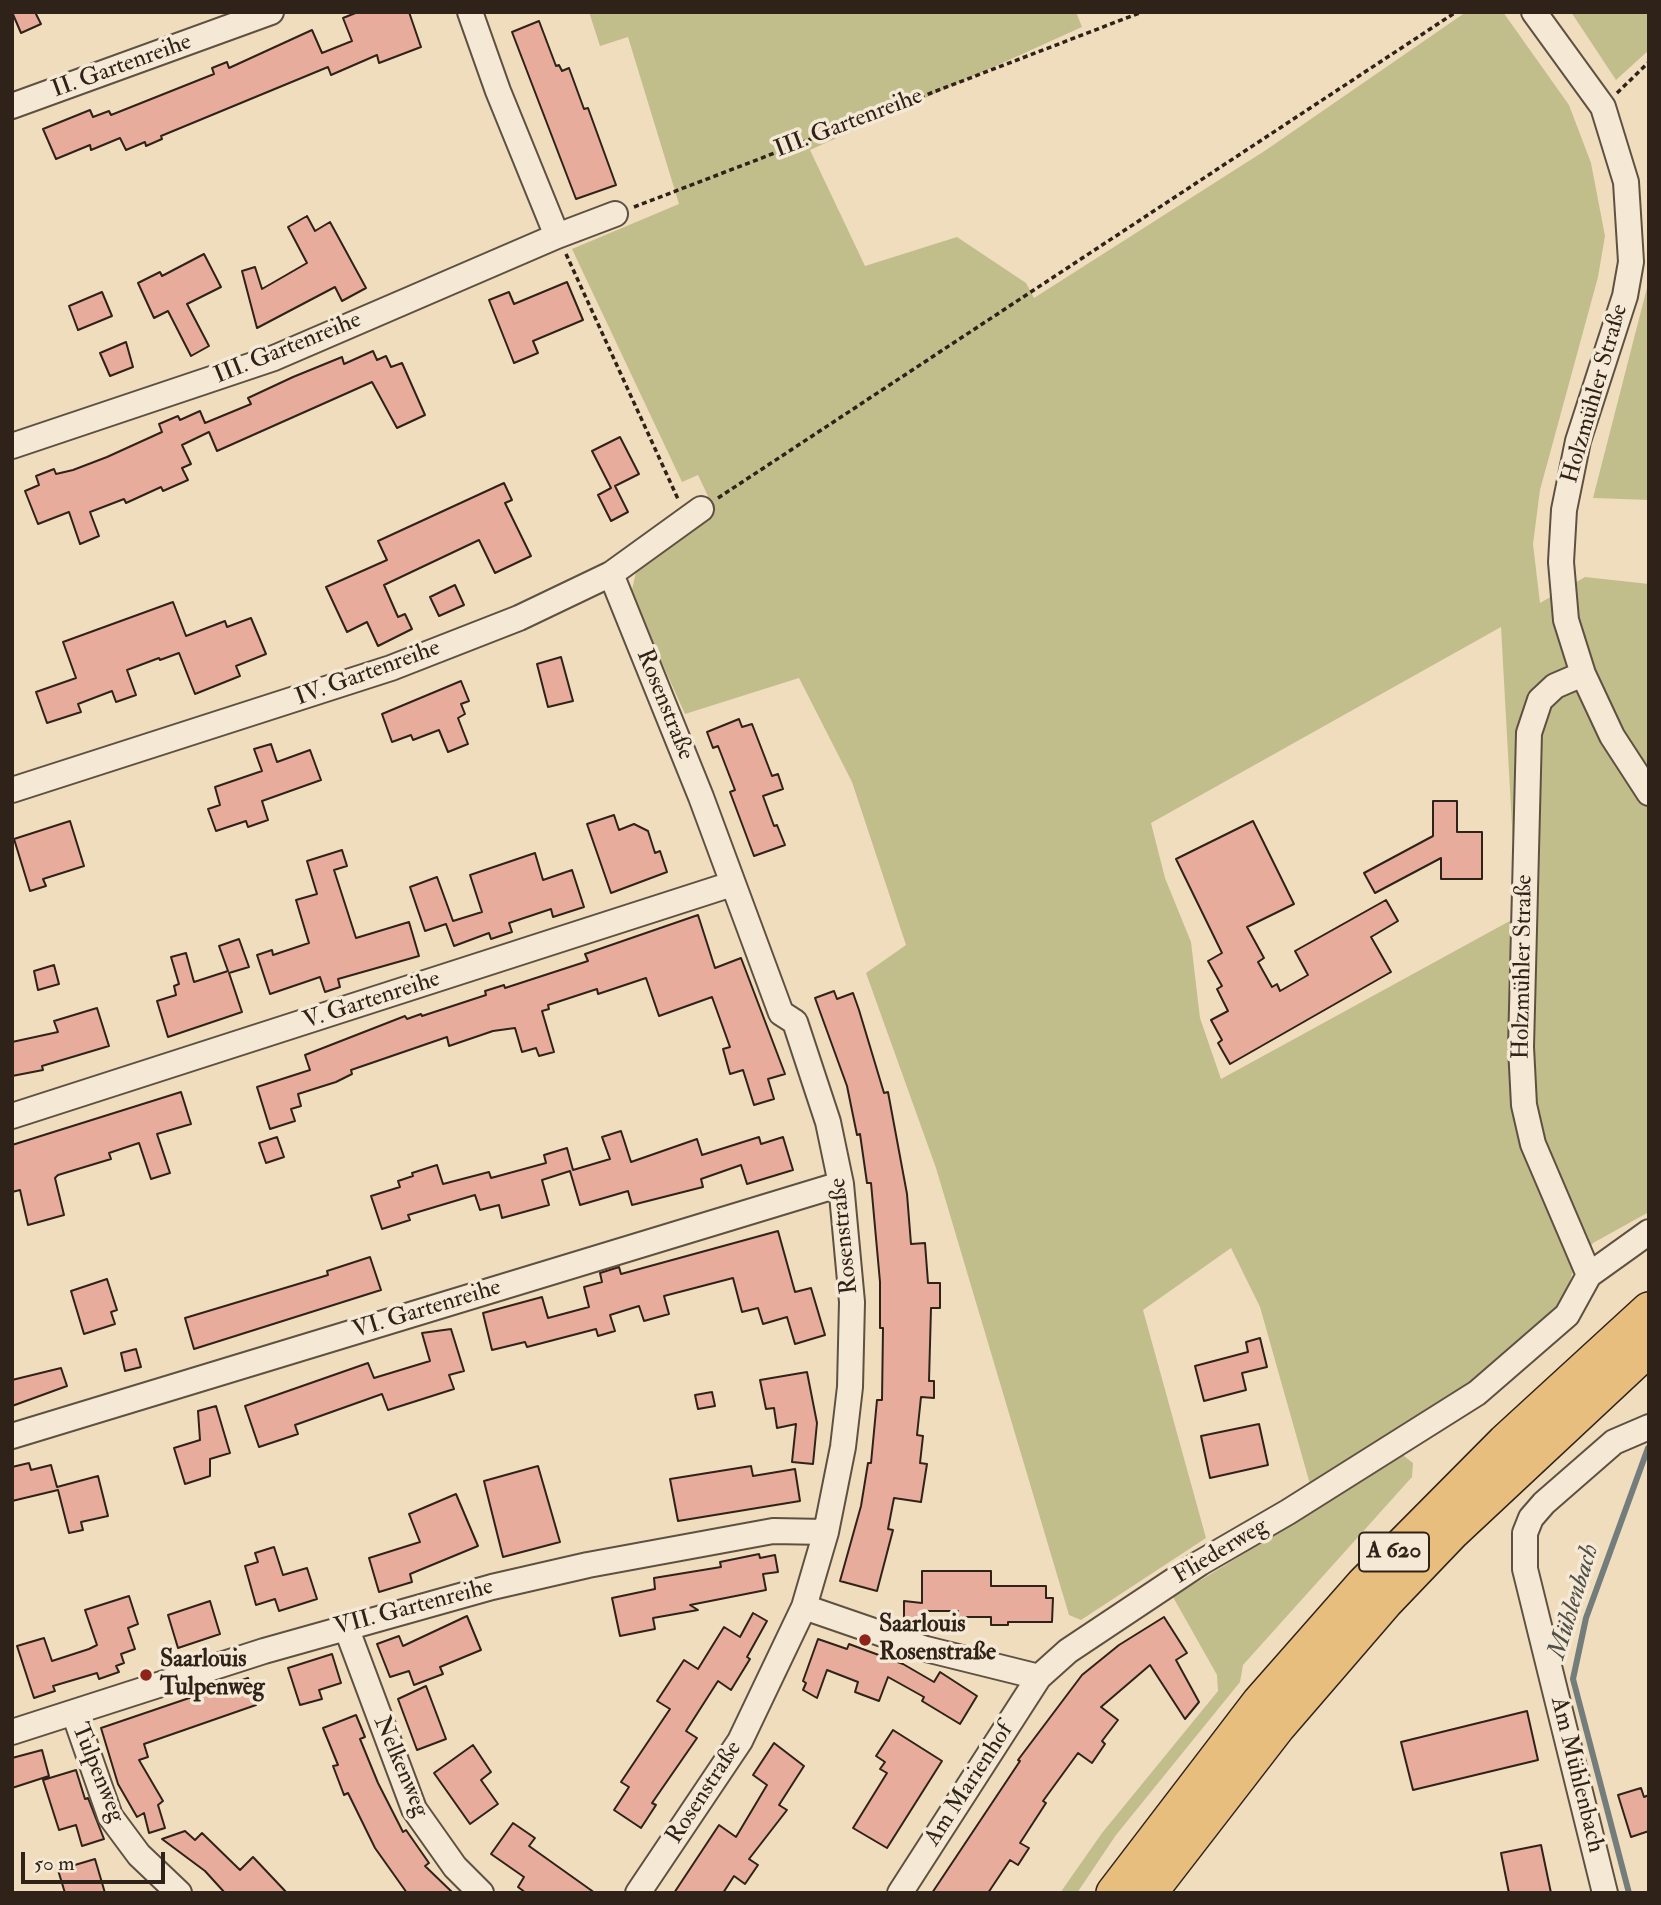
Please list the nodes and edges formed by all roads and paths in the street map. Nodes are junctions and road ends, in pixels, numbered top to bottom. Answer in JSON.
{"nodes":[{"id":1,"x":271,"y":12,"type":"edge"},
{"id":2,"x":470,"y":12,"type":"edge"},
{"id":3,"x":1142,"y":12,"type":"edge"},
{"id":4,"x":1456,"y":12,"type":"edge"},
{"id":5,"x":1534,"y":12,"type":"edge"},
{"id":6,"x":1649,"y":62,"type":"edge"},
{"id":7,"x":12,"y":107,"type":"edge"},
{"id":8,"x":1602,"y":107,"type":"junction"},
{"id":9,"x":615,"y":214,"type":"joint"},
{"id":10,"x":557,"y":236,"type":"junction"},
{"id":11,"x":12,"y":446,"type":"edge"},
{"id":12,"x":694,"y":514,"type":"junction"},
{"id":13,"x":611,"y":574,"type":"junction"},
{"id":14,"x":1583,"y":674,"type":"junction"},
{"id":15,"x":12,"y":790,"type":"edge"},
{"id":16,"x":1649,"y":793,"type":"edge"},
{"id":17,"x":732,"y":884,"type":"junction"},
{"id":18,"x":12,"y":1116,"type":"edge"},
{"id":19,"x":841,"y":1184,"type":"junction"},
{"id":20,"x":1649,"y":1232,"type":"edge"},
{"id":21,"x":1589,"y":1275,"type":"junction"},
{"id":22,"x":1649,"y":1310,"type":"edge"},
{"id":23,"x":1649,"y":1348,"type":"edge"},
{"id":24,"x":1648,"y":1426,"type":"edge"},
{"id":25,"x":12,"y":1436,"type":"edge"},
{"id":26,"x":827,"y":1532,"type":"junction"},
{"id":27,"x":804,"y":1607,"type":"junction"},
{"id":28,"x":346,"y":1627,"type":"junction"},
{"id":29,"x":1039,"y":1676,"type":"junction"},
{"id":30,"x":74,"y":1713,"type":"junction"},
{"id":31,"x":12,"y":1732,"type":"edge"},
{"id":32,"x":179,"y":1893,"type":"edge"},
{"id":33,"x":481,"y":1893,"type":"edge"},
{"id":34,"x":638,"y":1893,"type":"edge"},
{"id":35,"x":900,"y":1893,"type":"edge"},
{"id":36,"x":1114,"y":1893,"type":"edge"},
{"id":37,"x":1149,"y":1893,"type":"edge"},
{"id":38,"x":1605,"y":1893,"type":"edge"}],
"edges":[{"from":1,"to":7,"type":"street","name":"II. Gartenreihe"},
{"from":2,"to":10,"type":"street"},
{"from":3,"to":9,"type":"path","name":"III. Gartenreihe"},
{"from":4,"to":12,"type":"path"},
{"from":5,"to":8,"type":"street","name":"Holzmühler Straße"},
{"from":6,"to":8,"type":"path"},
{"from":8,"to":14,"type":"street","name":"Holzmühler Straße"},
{"from":9,"to":10,"type":"street","name":"III. Gartenreihe"},
{"from":10,"to":11,"type":"street","name":"III. Gartenreihe"},
{"from":10,"to":12,"type":"path"},
{"from":12,"to":13,"type":"street","name":"IV. Gartenreihe"},
{"from":13,"to":15,"type":"street","name":"IV. Gartenreihe"},
{"from":13,"to":17,"type":"street","name":"Rosenstraße"},
{"from":14,"to":16,"type":"street","name":"Holzmühler Straße"},
{"from":14,"to":21,"type":"street","name":"Holzmühler Straße"},
{"from":17,"to":18,"type":"street","name":"V. Gartenreihe"},
{"from":17,"to":19,"type":"street","name":"Rosenstraße"},
{"from":19,"to":25,"type":"street","name":"VI. Gartenreihe"},
{"from":19,"to":26,"type":"street","name":"Rosenstraße"},
{"from":20,"to":21,"type":"street"},
{"from":21,"to":29,"type":"street","name":"Fliederweg"},
{"from":22,"to":36,"type":"highway","number":"A 620"},
{"from":23,"to":37,"type":"highway","number":"A 620"},
{"from":24,"to":38,"type":"street","name":"Am Mühlenbach"},
{"from":26,"to":27,"type":"street","name":"Rosenstraße"},
{"from":26,"to":28,"type":"street","name":"VII. Gartenreihe"},
{"from":27,"to":29,"type":"street"},
{"from":27,"to":34,"type":"street","name":"Rosenstraße"},
{"from":28,"to":30,"type":"street","name":"VII. Gartenreihe"},
{"from":28,"to":33,"type":"street","name":"Nelkenweg"},
{"from":29,"to":35,"type":"street","name":"Am Marienhof"},
{"from":30,"to":31,"type":"street","name":"VII. Gartenreihe"},
{"from":30,"to":32,"type":"street","name":"Tulpenweg"}]}
